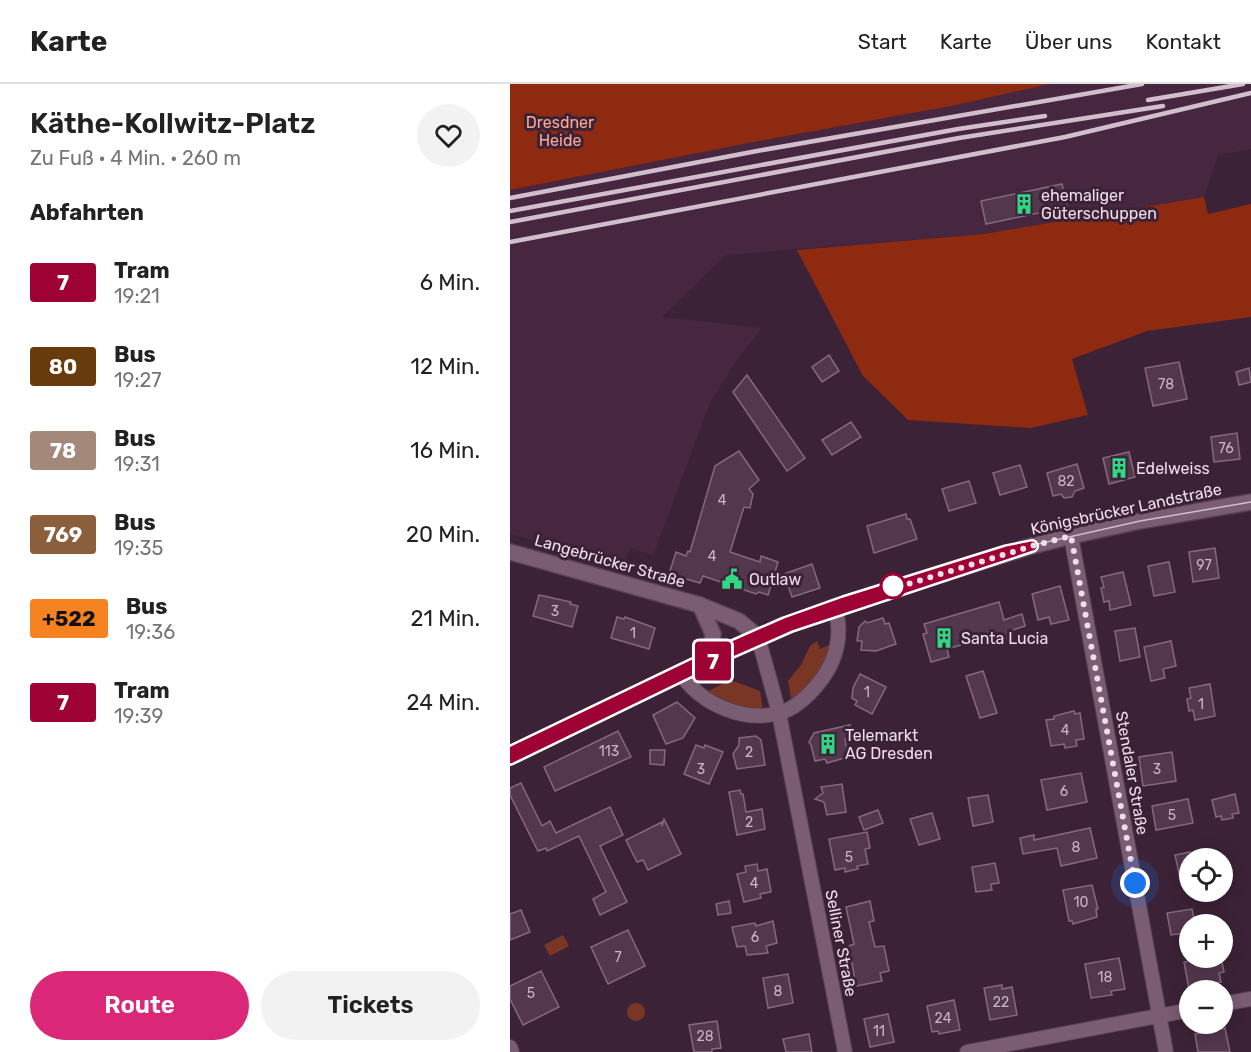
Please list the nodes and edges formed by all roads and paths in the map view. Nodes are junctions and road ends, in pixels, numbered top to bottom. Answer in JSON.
{"nodes":[{"id":1,"x":1251,"y":502,"type":"edge"},
{"id":2,"x":1071,"y":536,"type":"junction"},
{"id":3,"x":510,"y":552,"type":"edge"},
{"id":4,"x":700,"y":605,"type":"junction"},
{"id":5,"x":835,"y":607,"type":"junction"},
{"id":6,"x":758,"y":637,"type":"junction"},
{"id":7,"x":710,"y":659,"type":"junction"},
{"id":8,"x":681,"y":674,"type":"junction"},
{"id":9,"x":778,"y":709,"type":"junction"},
{"id":10,"x":510,"y":755,"type":"edge"},
{"id":11,"x":1251,"y":999,"type":"edge"},
{"id":12,"x":1233,"y":1002,"type":"edge"},
{"id":13,"x":1179,"y":1012,"type":"edge"},
{"id":14,"x":1159,"y":1016,"type":"junction"},
{"id":15,"x":510,"y":1047,"type":"edge"},
{"id":16,"x":512,"y":1052,"type":"edge"},
{"id":17,"x":845,"y":1052,"type":"edge"},
{"id":18,"x":967,"y":1052,"type":"edge"},
{"id":19,"x":1166,"y":1052,"type":"edge"}],
"edges":[{"from":1,"to":2,"type":"main road","name":"Königsbrücker Landstraße"},
{"from":2,"to":5,"type":"main road","name":"Königsbrücker Landstraße"},
{"from":2,"to":14,"type":"street","name":"Stendaler Straße"},
{"from":3,"to":4,"type":"main road","name":"Langebrücker Straße"},
{"from":4,"to":6,"type":"main road","name":"Langebrücker Straße"},
{"from":4,"to":7,"type":"main road","name":"Langebrücker Straße"},
{"from":5,"to":6,"type":"main road","name":"Königsbrücker Landstraße"},
{"from":5,"to":9,"type":"street"},
{"from":6,"to":7,"type":"main road","name":"Königsbrücker Landstraße"},
{"from":6,"to":9,"type":"street"},
{"from":7,"to":8,"type":"main road","name":"Königsbrücker Landstraße"},
{"from":8,"to":9,"type":"street"},
{"from":8,"to":10,"type":"main road","name":"Königsbrücker Landstraße"},
{"from":9,"to":17,"type":"street","name":"Selliner Straße"},
{"from":11,"to":12,"type":"street"},
{"from":13,"to":14,"type":"street"},
{"from":14,"to":18,"type":"street"},
{"from":14,"to":19,"type":"street","name":"Stendaler Straße"},
{"from":15,"to":16,"type":"street"}]}
